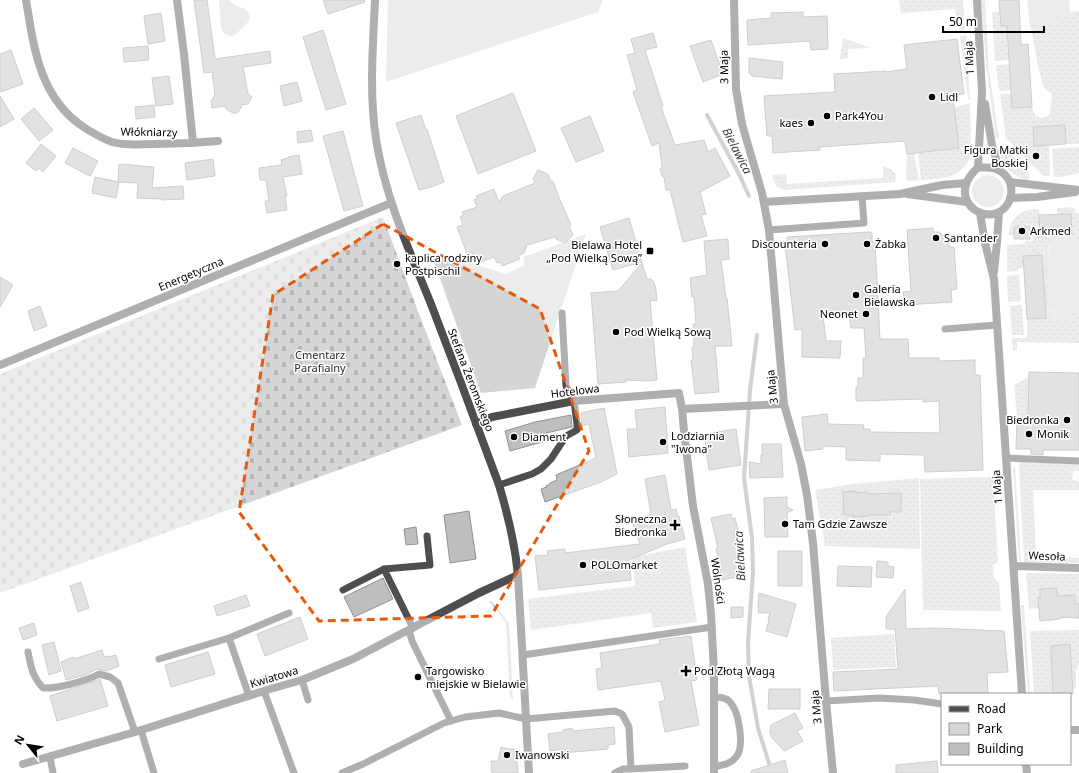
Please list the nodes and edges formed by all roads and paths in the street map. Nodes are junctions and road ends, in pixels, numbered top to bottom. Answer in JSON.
{"nodes":[{"id":1,"x":26,"y":0,"type":"edge"},
{"id":2,"x":177,"y":0,"type":"edge"},
{"id":3,"x":375,"y":0,"type":"edge"},
{"id":4,"x":734,"y":0,"type":"edge"},
{"id":5,"x":977,"y":0,"type":"edge"},
{"id":6,"x":982,"y":92,"type":"junction"},
{"id":7,"x":218,"y":141,"type":"dead end"},
{"id":8,"x":193,"y":143,"type":"junction"},
{"id":9,"x":978,"y":167,"type":"junction"},
{"id":10,"x":999,"y":170,"type":"junction"},
{"id":11,"x":1010,"y":182,"type":"junction"},
{"id":12,"x":966,"y":183,"type":"junction"},
{"id":13,"x":1079,"y":191,"type":"edge"},
{"id":14,"x":900,"y":194,"type":"junction"},
{"id":15,"x":862,"y":196,"type":"junction"},
{"id":16,"x":1010,"y":198,"type":"junction"},
{"id":17,"x":764,"y":202,"type":"junction"},
{"id":18,"x":967,"y":202,"type":"junction"},
{"id":19,"x":392,"y":203,"type":"junction"},
{"id":20,"x":999,"y":212,"type":"junction"},
{"id":21,"x":980,"y":213,"type":"junction"},
{"id":22,"x":769,"y":230,"type":"junction"},
{"id":23,"x":994,"y":279,"type":"junction"},
{"id":24,"x":562,"y":313,"type":"dead end"},
{"id":25,"x":997,"y":325,"type":"junction"},
{"id":26,"x":945,"y":329,"type":"dead end"},
{"id":27,"x":0,"y":365,"type":"edge"},
{"id":28,"x":679,"y":393,"type":"joint"},
{"id":29,"x":574,"y":401,"type":"junction"},
{"id":30,"x":784,"y":404,"type":"junction"},
{"id":31,"x":682,"y":409,"type":"junction"},
{"id":32,"x":476,"y":424,"type":"junction"},
{"id":33,"x":1006,"y":458,"type":"junction"},
{"id":34,"x":1079,"y":461,"type":"edge"},
{"id":35,"x":499,"y":485,"type":"junction"},
{"id":36,"x":427,"y":536,"type":"dead end"},
{"id":37,"x":1014,"y":566,"type":"junction"},
{"id":38,"x":1079,"y":568,"type":"edge"},
{"id":39,"x":384,"y":569,"type":"junction"},
{"id":40,"x":518,"y":575,"type":"junction"},
{"id":41,"x":343,"y":590,"type":"dead end"},
{"id":42,"x":289,"y":613,"type":"dead end"},
{"id":43,"x":712,"y":627,"type":"junction"},
{"id":44,"x":411,"y":629,"type":"junction"},
{"id":45,"x":229,"y":638,"type":"junction"},
{"id":46,"x":28,"y":652,"type":"dead end"},
{"id":47,"x":523,"y":655,"type":"junction"},
{"id":48,"x":159,"y":659,"type":"dead end"},
{"id":49,"x":302,"y":680,"type":"junction"},
{"id":50,"x":264,"y":691,"type":"junction"},
{"id":51,"x":1022,"y":693,"type":"edge"},
{"id":52,"x":249,"y":696,"type":"junction"},
{"id":53,"x":714,"y":697,"type":"junction"},
{"id":54,"x":308,"y":700,"type":"dead end"},
{"id":55,"x":826,"y":701,"type":"junction"},
{"id":56,"x":941,"y":704,"type":"edge"},
{"id":57,"x":526,"y":719,"type":"junction"},
{"id":58,"x":451,"y":721,"type":"junction"},
{"id":59,"x":138,"y":731,"type":"junction"},
{"id":60,"x":50,"y":757,"type":"junction"},
{"id":61,"x":23,"y":764,"type":"dead end"},
{"id":62,"x":685,"y":766,"type":"dead end"},
{"id":63,"x":630,"y":769,"type":"junction"},
{"id":64,"x":714,"y":770,"type":"edge"},
{"id":65,"x":53,"y":773,"type":"edge"},
{"id":66,"x":154,"y":773,"type":"edge"},
{"id":67,"x":294,"y":773,"type":"edge"},
{"id":68,"x":342,"y":773,"type":"edge"},
{"id":69,"x":529,"y":773,"type":"edge"},
{"id":70,"x":615,"y":773,"type":"edge"},
{"id":71,"x":833,"y":773,"type":"edge"}],
"edges":[{"from":1,"to":8,"type":"street","name":"Włókniarzy"},
{"from":2,"to":8,"type":"street","name":"Włókniarzy"},
{"from":3,"to":19,"type":"street","name":"Stefana Żeromskiego"},
{"from":4,"to":17,"type":"street","name":"3 Maja"},
{"from":5,"to":6,"type":"street","name":"1 Maja"},
{"from":6,"to":9,"type":"street","name":"1 Maja"},
{"from":6,"to":10,"type":"street","name":"1 Maja"},
{"from":7,"to":8,"type":"street","name":"Włókniarzy"},
{"from":9,"to":10,"type":"street"},
{"from":9,"to":12,"type":"street"},
{"from":10,"to":11,"type":"street"},
{"from":11,"to":13,"type":"street"},
{"from":11,"to":16,"type":"street"},
{"from":12,"to":14,"type":"street"},
{"from":12,"to":18,"type":"street"},
{"from":13,"to":16,"type":"street"},
{"from":14,"to":15,"type":"street"},
{"from":14,"to":18,"type":"street"},
{"from":15,"to":17,"type":"street"},
{"from":15,"to":22,"type":"lane"},
{"from":16,"to":20,"type":"street"},
{"from":17,"to":22,"type":"street","name":"3 Maja"},
{"from":18,"to":21,"type":"street"},
{"from":19,"to":27,"type":"street","name":"Energetyczna"},
{"from":19,"to":32,"type":"street","name":"Stefana Żeromskiego"},
{"from":20,"to":21,"type":"street"},
{"from":20,"to":23,"type":"street","name":"1 Maja"},
{"from":21,"to":23,"type":"street","name":"1 Maja"},
{"from":22,"to":30,"type":"street","name":"3 Maja"},
{"from":23,"to":25,"type":"street","name":"1 Maja"},
{"from":24,"to":29,"type":"lane"},
{"from":25,"to":26,"type":"lane"},
{"from":25,"to":33,"type":"street","name":"1 Maja"},
{"from":28,"to":29,"type":"street","name":"Hotelowa"},
{"from":28,"to":31,"type":"street","name":"Wolności"},
{"from":29,"to":32,"type":"street","name":"Hotelowa"},
{"from":29,"to":35,"type":"lane"},
{"from":30,"to":31,"type":"street"},
{"from":30,"to":55,"type":"street","name":"3 Maja"},
{"from":31,"to":43,"type":"street","name":"Wolności"},
{"from":32,"to":35,"type":"street","name":"Stefana Żeromskiego"},
{"from":33,"to":34,"type":"lane"},
{"from":33,"to":37,"type":"street","name":"1 Maja"},
{"from":35,"to":40,"type":"street","name":"Stefana Żeromskiego"},
{"from":36,"to":39,"type":"lane"},
{"from":37,"to":38,"type":"street","name":"Wesoła"},
{"from":37,"to":51,"type":"street","name":"1 Maja"},
{"from":39,"to":41,"type":"lane"},
{"from":39,"to":44,"type":"lane"},
{"from":40,"to":44,"type":"street","name":"Kwiatowa"},
{"from":40,"to":47,"type":"street","name":"Stefana Żeromskiego"},
{"from":42,"to":45,"type":"lane"},
{"from":43,"to":47,"type":"lane"},
{"from":43,"to":53,"type":"street","name":"Wolności"},
{"from":44,"to":49,"type":"street","name":"Kwiatowa"},
{"from":44,"to":58,"type":"lane"},
{"from":45,"to":48,"type":"lane"},
{"from":45,"to":52,"type":"lane"},
{"from":46,"to":59,"type":"lane"},
{"from":47,"to":57,"type":"street","name":"Stefana Żeromskiego"},
{"from":49,"to":50,"type":"street","name":"Kwiatowa"},
{"from":49,"to":54,"type":"lane"},
{"from":50,"to":52,"type":"street","name":"Kwiatowa"},
{"from":50,"to":67,"type":"lane"},
{"from":52,"to":59,"type":"street","name":"Kwiatowa"},
{"from":53,"to":64,"type":"street","name":"Wolności"},
{"from":53,"to":64,"type":"lane"},
{"from":55,"to":56,"type":"lane"},
{"from":55,"to":71,"type":"street","name":"3 Maja"},
{"from":57,"to":58,"type":"lane"},
{"from":57,"to":63,"type":"lane"},
{"from":57,"to":69,"type":"street","name":"Stefana Żeromskiego"},
{"from":58,"to":68,"type":"lane"},
{"from":59,"to":60,"type":"street","name":"Kwiatowa"},
{"from":59,"to":66,"type":"lane"},
{"from":60,"to":61,"type":"street","name":"Kwiatowa"},
{"from":60,"to":65,"type":"lane"},
{"from":62,"to":63,"type":"lane"},
{"from":63,"to":70,"type":"lane"}]}
